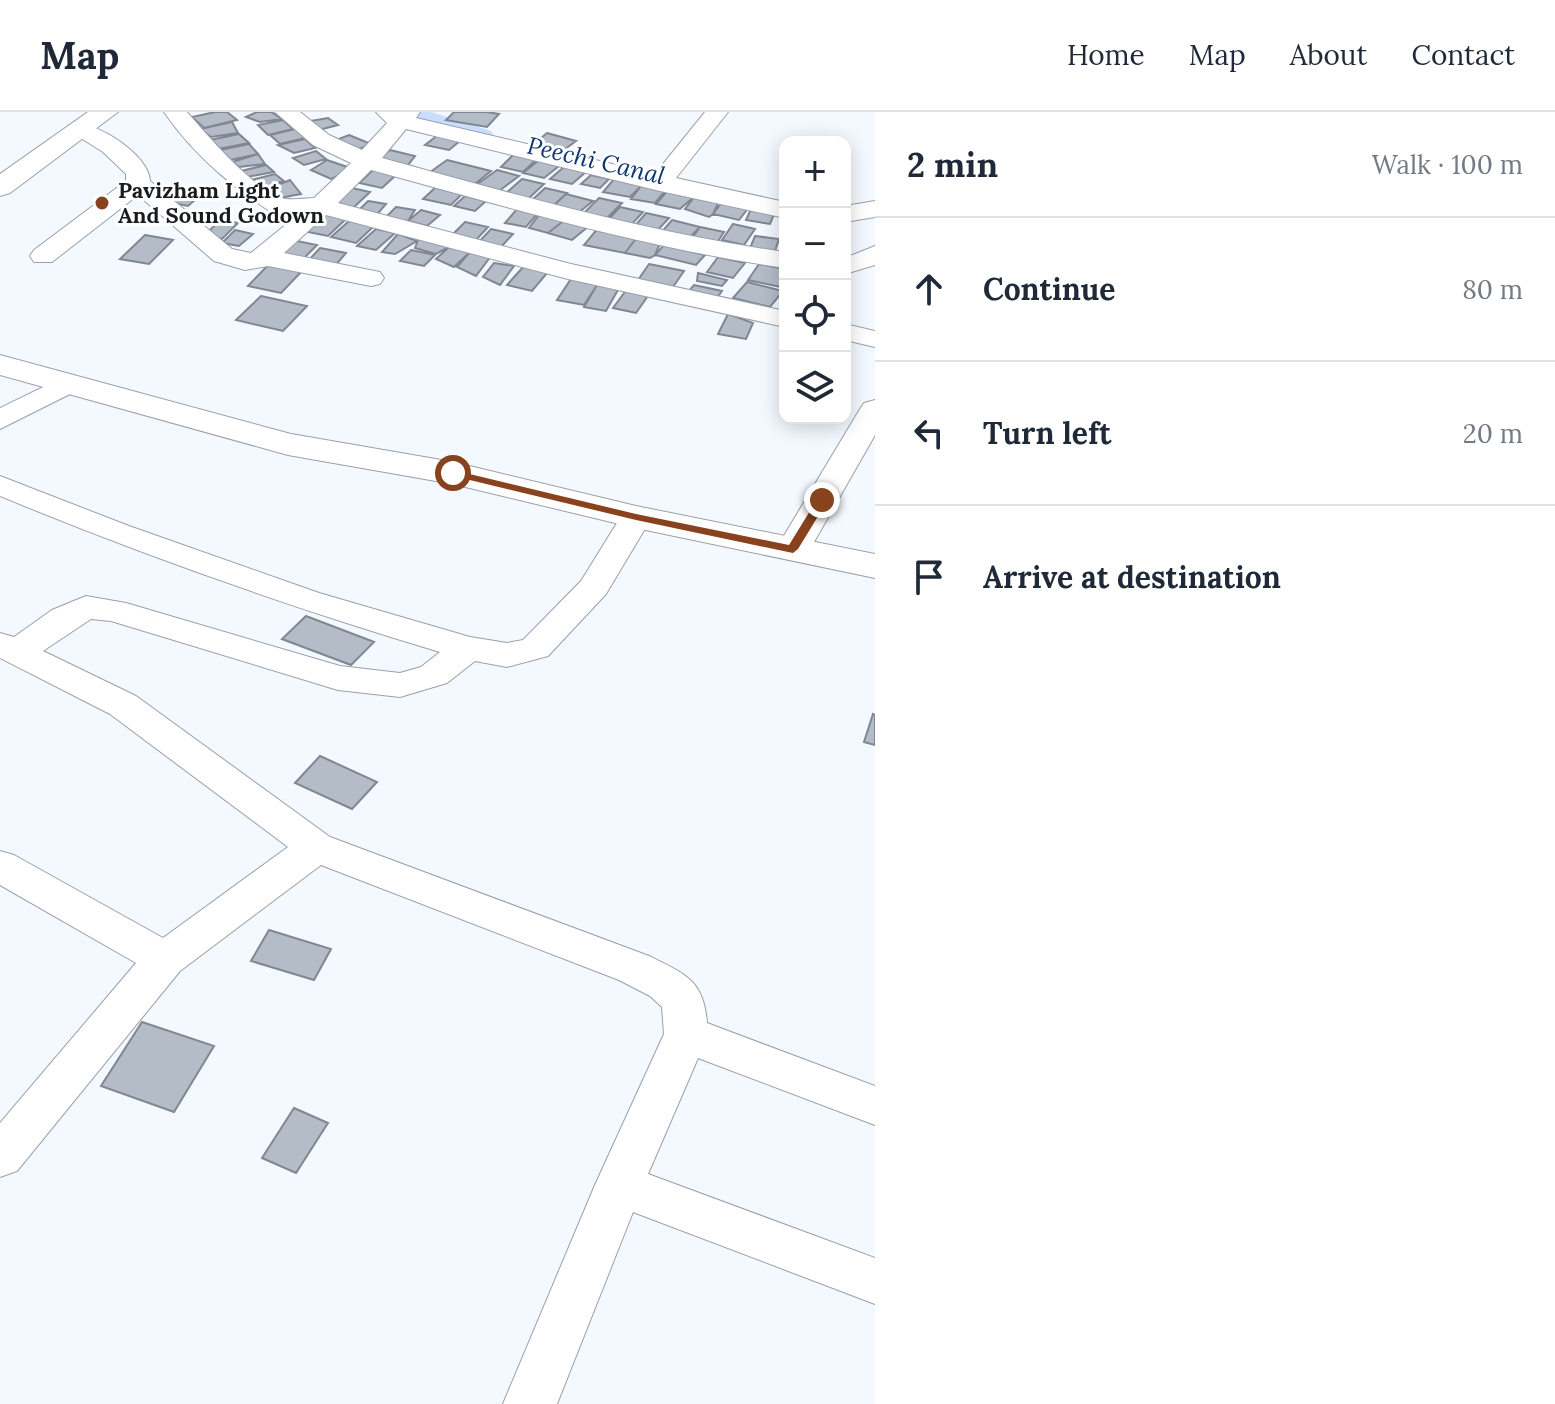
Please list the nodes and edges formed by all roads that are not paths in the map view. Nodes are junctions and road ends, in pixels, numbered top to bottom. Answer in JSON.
{"nodes":[{"id":1,"x":105,"y":112,"type":"edge"},
{"id":2,"x":175,"y":112,"type":"edge"},
{"id":3,"x":286,"y":112,"type":"edge"},
{"id":4,"x":717,"y":112,"type":"edge"},
{"id":5,"x":400,"y":115,"type":"edge"},
{"id":6,"x":80,"y":130,"type":"junction"},
{"id":7,"x":366,"y":161,"type":"junction"},
{"id":8,"x":138,"y":183,"type":"junction"},
{"id":9,"x":660,"y":184,"type":"junction"},
{"id":10,"x":0,"y":187,"type":"edge"},
{"id":11,"x":779,"y":209,"type":"edge"},
{"id":12,"x":875,"y":209,"type":"edge"},
{"id":13,"x":851,"y":213,"type":"edge"},
{"id":14,"x":312,"y":215,"type":"junction"},
{"id":15,"x":875,"y":254,"type":"edge"},
{"id":16,"x":43,"y":256,"type":"dead end"},
{"id":17,"x":265,"y":257,"type":"junction"},
{"id":18,"x":779,"y":259,"type":"edge"},
{"id":19,"x":851,"y":265,"type":"edge"},
{"id":20,"x":371,"y":278,"type":"dead end"},
{"id":21,"x":779,"y":318,"type":"edge"},
{"id":22,"x":851,"y":333,"type":"edge"},
{"id":23,"x":875,"y":339,"type":"edge"},
{"id":24,"x":0,"y":365,"type":"edge"},
{"id":25,"x":68,"y":384,"type":"junction"},
{"id":26,"x":875,"y":409,"type":"edge"},
{"id":27,"x":0,"y":420,"type":"edge"},
{"id":28,"x":0,"y":485,"type":"edge"},
{"id":29,"x":636,"y":517,"type":"junction"},
{"id":30,"x":793,"y":549,"type":"junction"},
{"id":31,"x":875,"y":566,"type":"edge"},
{"id":32,"x":8,"y":648,"type":"edge"},
{"id":33,"x":468,"y":648,"type":"junction"},
{"id":34,"x":316,"y":847,"type":"junction"},
{"id":35,"x":0,"y":866,"type":"edge"},
{"id":36,"x":165,"y":959,"type":"junction"},
{"id":37,"x":686,"y":1034,"type":"junction"},
{"id":38,"x":875,"y":1106,"type":"edge"},
{"id":39,"x":0,"y":1157,"type":"edge"},
{"id":40,"x":619,"y":1185,"type":"junction"},
{"id":41,"x":875,"y":1281,"type":"edge"},
{"id":42,"x":530,"y":1404,"type":"edge"}],
"edges":[{"from":1,"to":6,"type":"street"},
{"from":2,"to":14,"type":"street"},
{"from":3,"to":7,"type":"street"},
{"from":4,"to":9,"type":"street"},
{"from":5,"to":7,"type":"street"},
{"from":5,"to":9,"type":"street"},
{"from":6,"to":8,"type":"street"},
{"from":6,"to":10,"type":"street"},
{"from":7,"to":14,"type":"street"},
{"from":7,"to":18,"type":"street"},
{"from":8,"to":16,"type":"street"},
{"from":8,"to":17,"type":"street"},
{"from":9,"to":11,"type":"street"},
{"from":12,"to":13,"type":"street"},
{"from":14,"to":17,"type":"street"},
{"from":14,"to":21,"type":"street"},
{"from":15,"to":19,"type":"street"},
{"from":17,"to":20,"type":"street"},
{"from":22,"to":23,"type":"street"},
{"from":24,"to":25,"type":"street"},
{"from":25,"to":27,"type":"street"},
{"from":25,"to":29,"type":"street"},
{"from":26,"to":30,"type":"street"},
{"from":28,"to":33,"type":"street"},
{"from":29,"to":30,"type":"street"},
{"from":29,"to":33,"type":"street"},
{"from":30,"to":31,"type":"street"},
{"from":32,"to":33,"type":"street"},
{"from":32,"to":34,"type":"street"},
{"from":34,"to":36,"type":"street"},
{"from":34,"to":37,"type":"street"},
{"from":35,"to":36,"type":"street"},
{"from":36,"to":39,"type":"street"},
{"from":37,"to":38,"type":"street"},
{"from":37,"to":40,"type":"street"},
{"from":40,"to":41,"type":"street"},
{"from":40,"to":42,"type":"street"}]}
